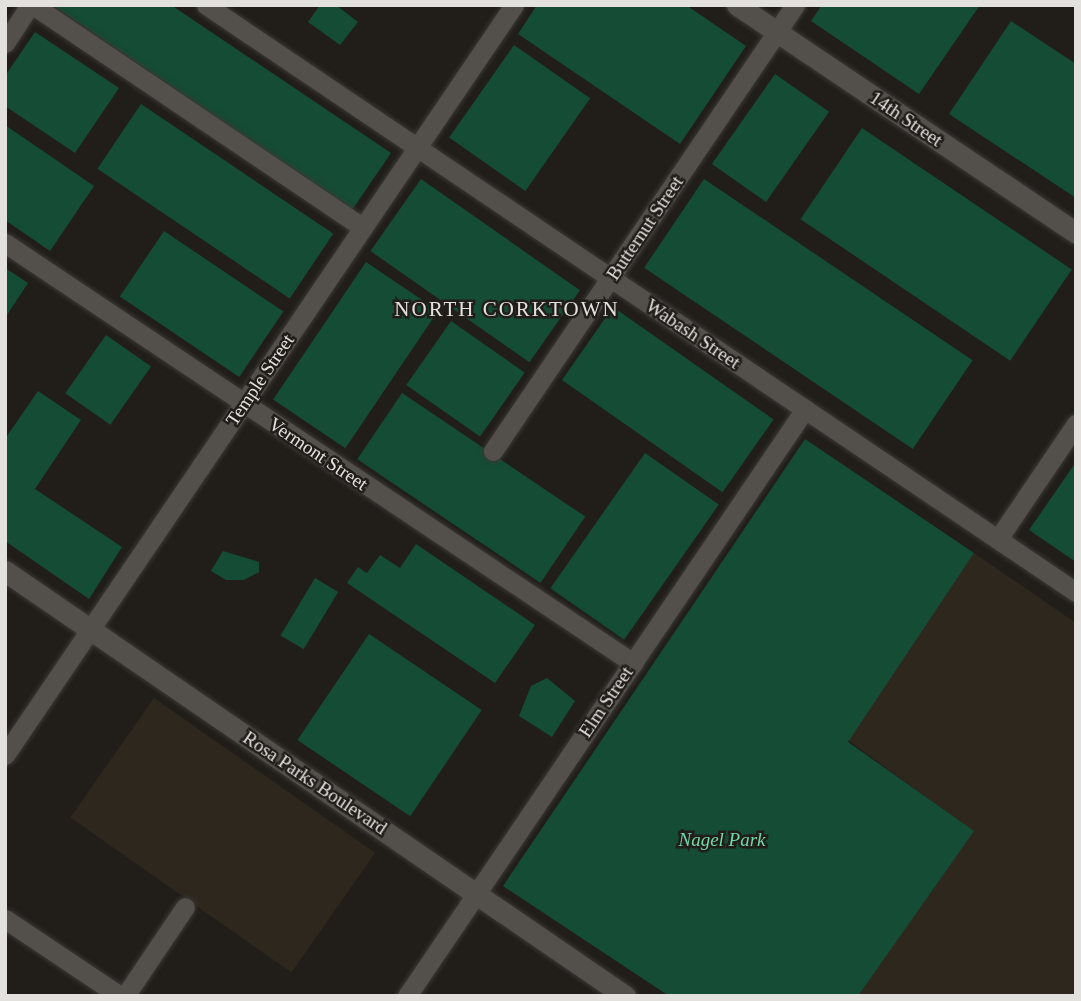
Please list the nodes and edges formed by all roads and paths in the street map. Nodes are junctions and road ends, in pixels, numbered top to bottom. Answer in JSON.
{"nodes":[{"id":1,"x":32,"y":5,"type":"edge"},
{"id":2,"x":206,"y":5,"type":"edge"},
{"id":3,"x":514,"y":5,"type":"edge"},
{"id":4,"x":737,"y":5,"type":"edge"},
{"id":5,"x":796,"y":5,"type":"edge"},
{"id":6,"x":230,"y":12,"type":"edge"},
{"id":7,"x":777,"y":32,"type":"junction"},
{"id":8,"x":5,"y":43,"type":"edge"},
{"id":9,"x":418,"y":148,"type":"junction"},
{"id":10,"x":363,"y":228,"type":"junction"},
{"id":11,"x":1076,"y":233,"type":"edge"},
{"id":12,"x":5,"y":243,"type":"edge"},
{"id":13,"x":611,"y":278,"type":"junction"},
{"id":14,"x":243,"y":405,"type":"junction"},
{"id":15,"x":805,"y":409,"type":"junction"},
{"id":16,"x":1076,"y":424,"type":"edge"},
{"id":17,"x":494,"y":451,"type":"dead end"},
{"id":18,"x":998,"y":539,"type":"junction"},
{"id":19,"x":5,"y":570,"type":"edge"},
{"id":20,"x":1076,"y":592,"type":"edge"},
{"id":21,"x":90,"y":630,"type":"junction"},
{"id":22,"x":632,"y":663,"type":"junction"},
{"id":23,"x":5,"y":755,"type":"edge"},
{"id":24,"x":477,"y":893,"type":"junction"},
{"id":25,"x":186,"y":907,"type":"dead end"},
{"id":26,"x":5,"y":919,"type":"edge"},
{"id":27,"x":123,"y":996,"type":"edge"},
{"id":28,"x":407,"y":996,"type":"edge"},
{"id":29,"x":625,"y":996,"type":"edge"}],
"edges":[{"from":1,"to":8,"type":"street"},
{"from":1,"to":10,"type":"street"},
{"from":2,"to":6,"type":"street","name":"Wabash Street"},
{"from":3,"to":9,"type":"street","name":"Temple Street"},
{"from":4,"to":7,"type":"street","name":"14th Street"},
{"from":5,"to":7,"type":"street","name":"Butternut Street"},
{"from":6,"to":9,"type":"street","name":"Wabash Street"},
{"from":7,"to":11,"type":"street","name":"14th Street"},
{"from":7,"to":13,"type":"street","name":"Butternut Street"},
{"from":9,"to":10,"type":"street","name":"Temple Street"},
{"from":9,"to":13,"type":"street","name":"Wabash Street"},
{"from":10,"to":14,"type":"street","name":"Temple Street"},
{"from":12,"to":14,"type":"street","name":"Vermont Street"},
{"from":13,"to":15,"type":"street","name":"Wabash Street"},
{"from":13,"to":17,"type":"street","name":"Butternut Street"},
{"from":14,"to":21,"type":"street","name":"Temple Street"},
{"from":14,"to":22,"type":"street","name":"Vermont Street"},
{"from":15,"to":18,"type":"street","name":"Wabash Street"},
{"from":15,"to":22,"type":"street","name":"Elm Street"},
{"from":16,"to":18,"type":"street"},
{"from":18,"to":20,"type":"street","name":"Wabash Street"},
{"from":19,"to":21,"type":"street","name":"Rosa Parks Boulevard"},
{"from":21,"to":23,"type":"street","name":"Temple Street"},
{"from":21,"to":24,"type":"street","name":"Rosa Parks Boulevard"},
{"from":22,"to":24,"type":"street","name":"Elm Street"},
{"from":24,"to":28,"type":"street","name":"Elm Street"},
{"from":24,"to":29,"type":"street","name":"Rosa Parks Boulevard"},
{"from":25,"to":27,"type":"street"},
{"from":26,"to":27,"type":"street"}]}
